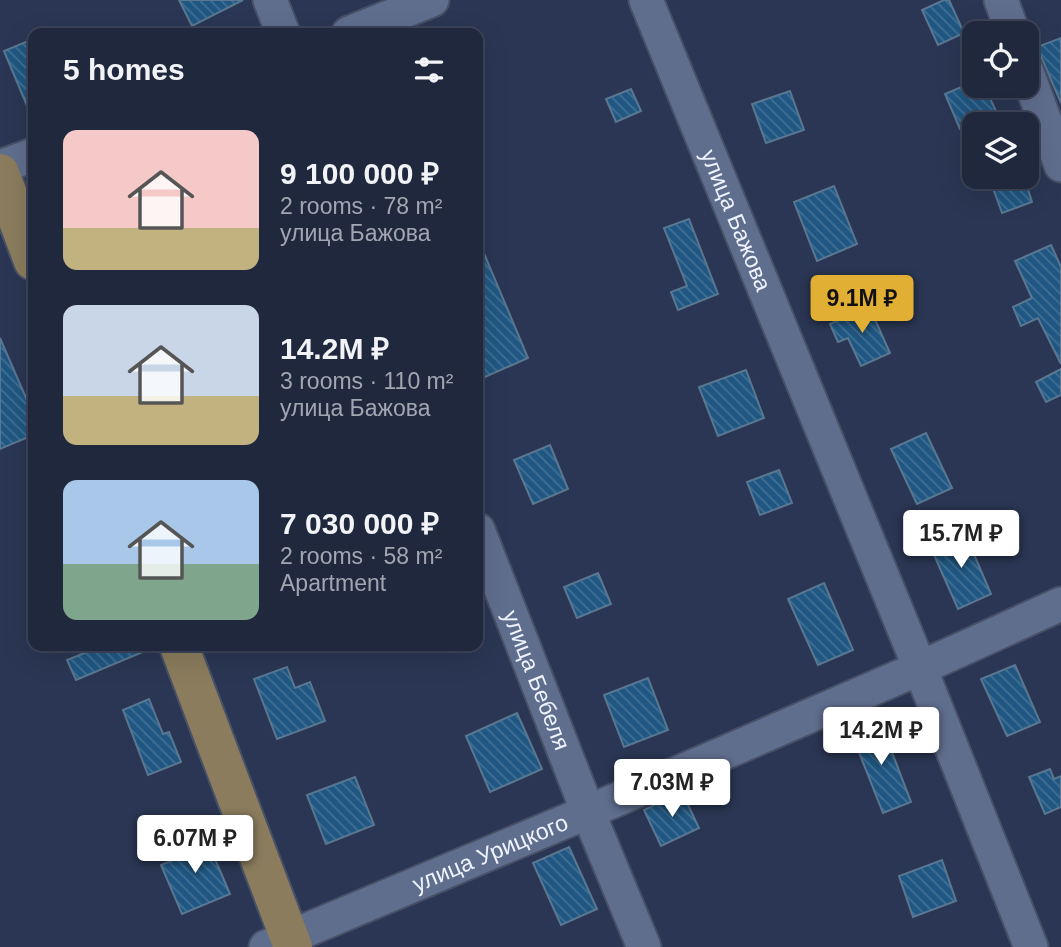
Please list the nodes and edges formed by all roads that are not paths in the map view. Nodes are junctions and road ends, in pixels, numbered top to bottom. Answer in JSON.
{"nodes":[{"id":1,"x":270,"y":0,"type":"edge"},
{"id":2,"x":432,"y":0,"type":"edge"},
{"id":3,"x":646,"y":0,"type":"edge"},
{"id":4,"x":1001,"y":0,"type":"edge"},
{"id":5,"x":1009,"y":21,"type":"edge"},
{"id":6,"x":282,"y":28,"type":"edge"},
{"id":7,"x":362,"y":28,"type":"edge"},
{"id":8,"x":1037,"y":98,"type":"edge"},
{"id":9,"x":28,"y":157,"type":"edge"},
{"id":10,"x":1061,"y":165,"type":"edge"},
{"id":11,"x":0,"y":170,"type":"edge"},
{"id":12,"x":28,"y":247,"type":"edge"},
{"id":13,"x":483,"y":543,"type":"edge"},
{"id":14,"x":1061,"y":604,"type":"edge"},
{"id":15,"x":181,"y":651,"type":"edge"},
{"id":16,"x":920,"y":668,"type":"junction"},
{"id":17,"x":588,"y":812,"type":"junction"},
{"id":18,"x":283,"y":944,"type":"edge"},
{"id":19,"x":644,"y":947,"type":"edge"},
{"id":20,"x":1031,"y":947,"type":"edge"}],
"edges":[{"from":1,"to":6,"type":"street"},
{"from":2,"to":7,"type":"street"},
{"from":3,"to":16,"type":"street","name":"улица Бажова"},
{"from":4,"to":5,"type":"street"},
{"from":8,"to":10,"type":"street"},
{"from":9,"to":11,"type":"street"},
{"from":11,"to":12,"type":"main road"},
{"from":13,"to":17,"type":"street","name":"улица Бебеля"},
{"from":14,"to":16,"type":"street","name":"улица Урицкого"},
{"from":15,"to":18,"type":"main road"},
{"from":16,"to":17,"type":"street","name":"улица Урицкого"},
{"from":16,"to":20,"type":"street","name":"улица Бажова"},
{"from":17,"to":18,"type":"street","name":"улица Урицкого"},
{"from":17,"to":19,"type":"street","name":"улица Бебеля"}]}
